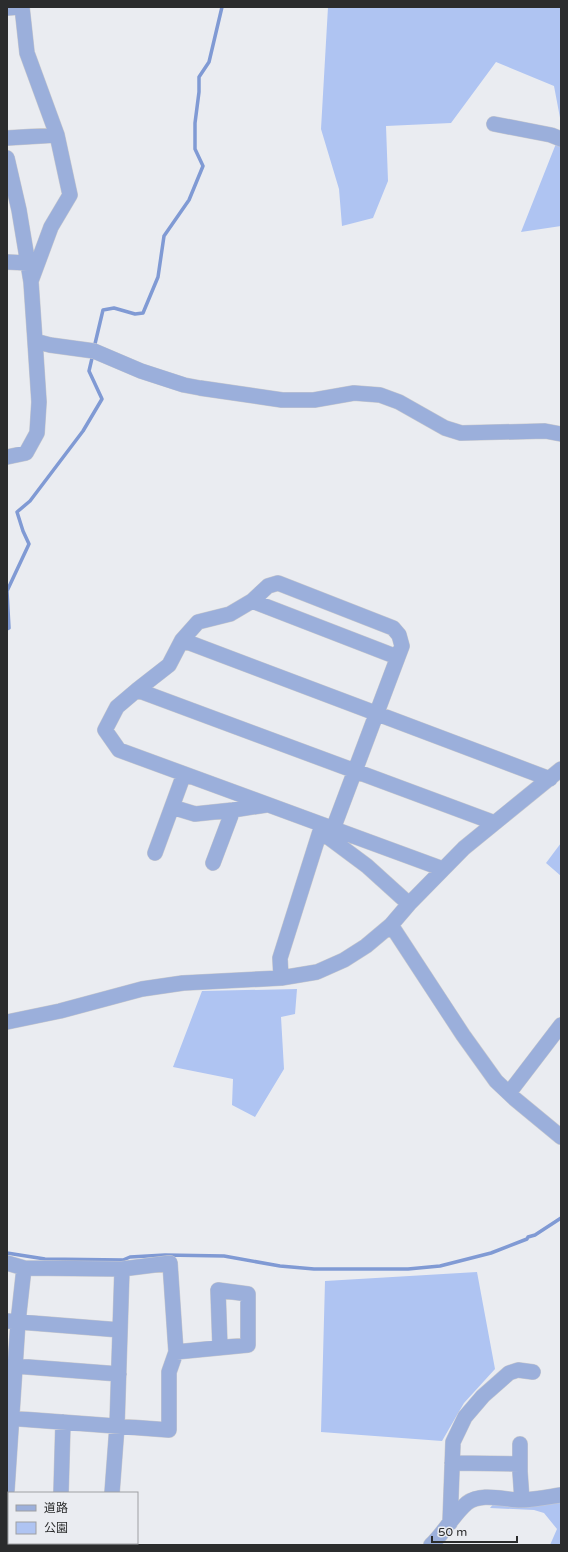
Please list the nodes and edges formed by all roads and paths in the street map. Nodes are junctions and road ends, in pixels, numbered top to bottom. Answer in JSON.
{"nodes":[{"id":1,"x":21,"y":7,"type":"edge"},
{"id":2,"x":7,"y":8,"type":"edge"},
{"id":3,"x":494,"y":124,"type":"dead end"},
{"id":4,"x":58,"y":135,"type":"junction"},
{"id":5,"x":7,"y":138,"type":"edge"},
{"id":6,"x":561,"y":139,"type":"edge"},
{"id":7,"x":7,"y":158,"type":"edge"},
{"id":8,"x":7,"y":262,"type":"edge"},
{"id":9,"x":28,"y":264,"type":"junction"},
{"id":10,"x":31,"y":282,"type":"junction"},
{"id":11,"x":35,"y":341,"type":"junction"},
{"id":12,"x":561,"y":434,"type":"edge"},
{"id":13,"x":7,"y":457,"type":"edge"},
{"id":14,"x":252,"y":601,"type":"junction"},
{"id":15,"x":182,"y":640,"type":"junction"},
{"id":16,"x":397,"y":657,"type":"junction"},
{"id":17,"x":137,"y":690,"type":"junction"},
{"id":18,"x":377,"y":713,"type":"junction"},
{"id":19,"x":356,"y":771,"type":"junction"},
{"id":20,"x":184,"y":774,"type":"junction"},
{"id":21,"x":556,"y":774,"type":"edge"},
{"id":22,"x":266,"y":805,"type":"junction"},
{"id":23,"x":172,"y":807,"type":"junction"},
{"id":24,"x":233,"y":810,"type":"junction"},
{"id":25,"x":495,"y":823,"type":"junction"},
{"id":26,"x":325,"y":828,"type":"junction"},
{"id":27,"x":155,"y":853,"type":"dead end"},
{"id":28,"x":213,"y":863,"type":"dead end"},
{"id":29,"x":443,"y":869,"type":"junction"},
{"id":30,"x":409,"y":904,"type":"junction"},
{"id":31,"x":391,"y":925,"type":"junction"},
{"id":32,"x":281,"y":978,"type":"junction"},
{"id":33,"x":7,"y":1022,"type":"edge"},
{"id":34,"x":561,"y":1025,"type":"edge"},
{"id":35,"x":509,"y":1093,"type":"junction"},
{"id":36,"x":561,"y":1137,"type":"edge"},
{"id":37,"x":7,"y":1264,"type":"edge"},
{"id":38,"x":24,"y":1268,"type":"junction"},
{"id":39,"x":122,"y":1269,"type":"junction"},
{"id":40,"x":13,"y":1322,"type":"edge"},
{"id":41,"x":120,"y":1330,"type":"junction"},
{"id":42,"x":220,"y":1348,"type":"dead end"},
{"id":43,"x":176,"y":1352,"type":"junction"},
{"id":44,"x":15,"y":1366,"type":"junction"},
{"id":45,"x":533,"y":1372,"type":"dead end"},
{"id":46,"x":119,"y":1374,"type":"junction"},
{"id":47,"x":9,"y":1418,"type":"edge"},
{"id":48,"x":63,"y":1422,"type":"junction"},
{"id":49,"x":118,"y":1426,"type":"junction"},
{"id":50,"x":520,"y":1444,"type":"dead end"},
{"id":51,"x":452,"y":1463,"type":"junction"},
{"id":52,"x":520,"y":1464,"type":"junction"},
{"id":53,"x":7,"y":1490,"type":"edge"},
{"id":54,"x":60,"y":1492,"type":"edge"},
{"id":55,"x":112,"y":1492,"type":"edge"},
{"id":56,"x":561,"y":1495,"type":"edge"},
{"id":57,"x":522,"y":1500,"type":"junction"},
{"id":58,"x":450,"y":1523,"type":"junction"},
{"id":59,"x":431,"y":1545,"type":"edge"}],
"edges":[{"from":1,"to":2,"type":"street"},
{"from":1,"to":4,"type":"street"},
{"from":3,"to":6,"type":"street"},
{"from":4,"to":5,"type":"street"},
{"from":4,"to":10,"type":"street"},
{"from":7,"to":9,"type":"street"},
{"from":8,"to":9,"type":"street"},
{"from":9,"to":10,"type":"street"},
{"from":10,"to":11,"type":"street"},
{"from":11,"to":12,"type":"street"},
{"from":11,"to":13,"type":"street"},
{"from":14,"to":15,"type":"street"},
{"from":14,"to":16,"type":"street"},
{"from":14,"to":16,"type":"street"},
{"from":15,"to":17,"type":"street"},
{"from":15,"to":18,"type":"street"},
{"from":16,"to":18,"type":"street"},
{"from":17,"to":19,"type":"street"},
{"from":17,"to":20,"type":"street"},
{"from":18,"to":19,"type":"street"},
{"from":18,"to":21,"type":"street"},
{"from":19,"to":25,"type":"street"},
{"from":19,"to":26,"type":"street"},
{"from":20,"to":22,"type":"street"},
{"from":20,"to":23,"type":"street"},
{"from":21,"to":25,"type":"street"},
{"from":22,"to":24,"type":"street"},
{"from":22,"to":26,"type":"street"},
{"from":23,"to":24,"type":"street"},
{"from":23,"to":27,"type":"street"},
{"from":24,"to":28,"type":"street"},
{"from":25,"to":29,"type":"street"},
{"from":26,"to":29,"type":"street"},
{"from":26,"to":30,"type":"street"},
{"from":26,"to":32,"type":"street"},
{"from":29,"to":30,"type":"street"},
{"from":30,"to":31,"type":"street"},
{"from":31,"to":32,"type":"street"},
{"from":31,"to":35,"type":"street"},
{"from":32,"to":33,"type":"street"},
{"from":34,"to":35,"type":"street"},
{"from":35,"to":36,"type":"street"},
{"from":37,"to":38,"type":"street"},
{"from":38,"to":39,"type":"street"},
{"from":38,"to":40,"type":"street"},
{"from":39,"to":41,"type":"street"},
{"from":39,"to":43,"type":"street"},
{"from":40,"to":41,"type":"street"},
{"from":40,"to":44,"type":"street"},
{"from":41,"to":46,"type":"street"},
{"from":42,"to":43,"type":"street"},
{"from":43,"to":49,"type":"street"},
{"from":44,"to":46,"type":"street"},
{"from":44,"to":47,"type":"street"},
{"from":45,"to":51,"type":"street"},
{"from":46,"to":49,"type":"street"},
{"from":47,"to":48,"type":"street"},
{"from":47,"to":53,"type":"street"},
{"from":48,"to":49,"type":"street"},
{"from":48,"to":54,"type":"street"},
{"from":49,"to":55,"type":"street"},
{"from":50,"to":52,"type":"street"},
{"from":51,"to":52,"type":"street"},
{"from":51,"to":58,"type":"street"},
{"from":52,"to":57,"type":"street"},
{"from":56,"to":57,"type":"street"},
{"from":57,"to":58,"type":"street"},
{"from":58,"to":59,"type":"street"}]}
